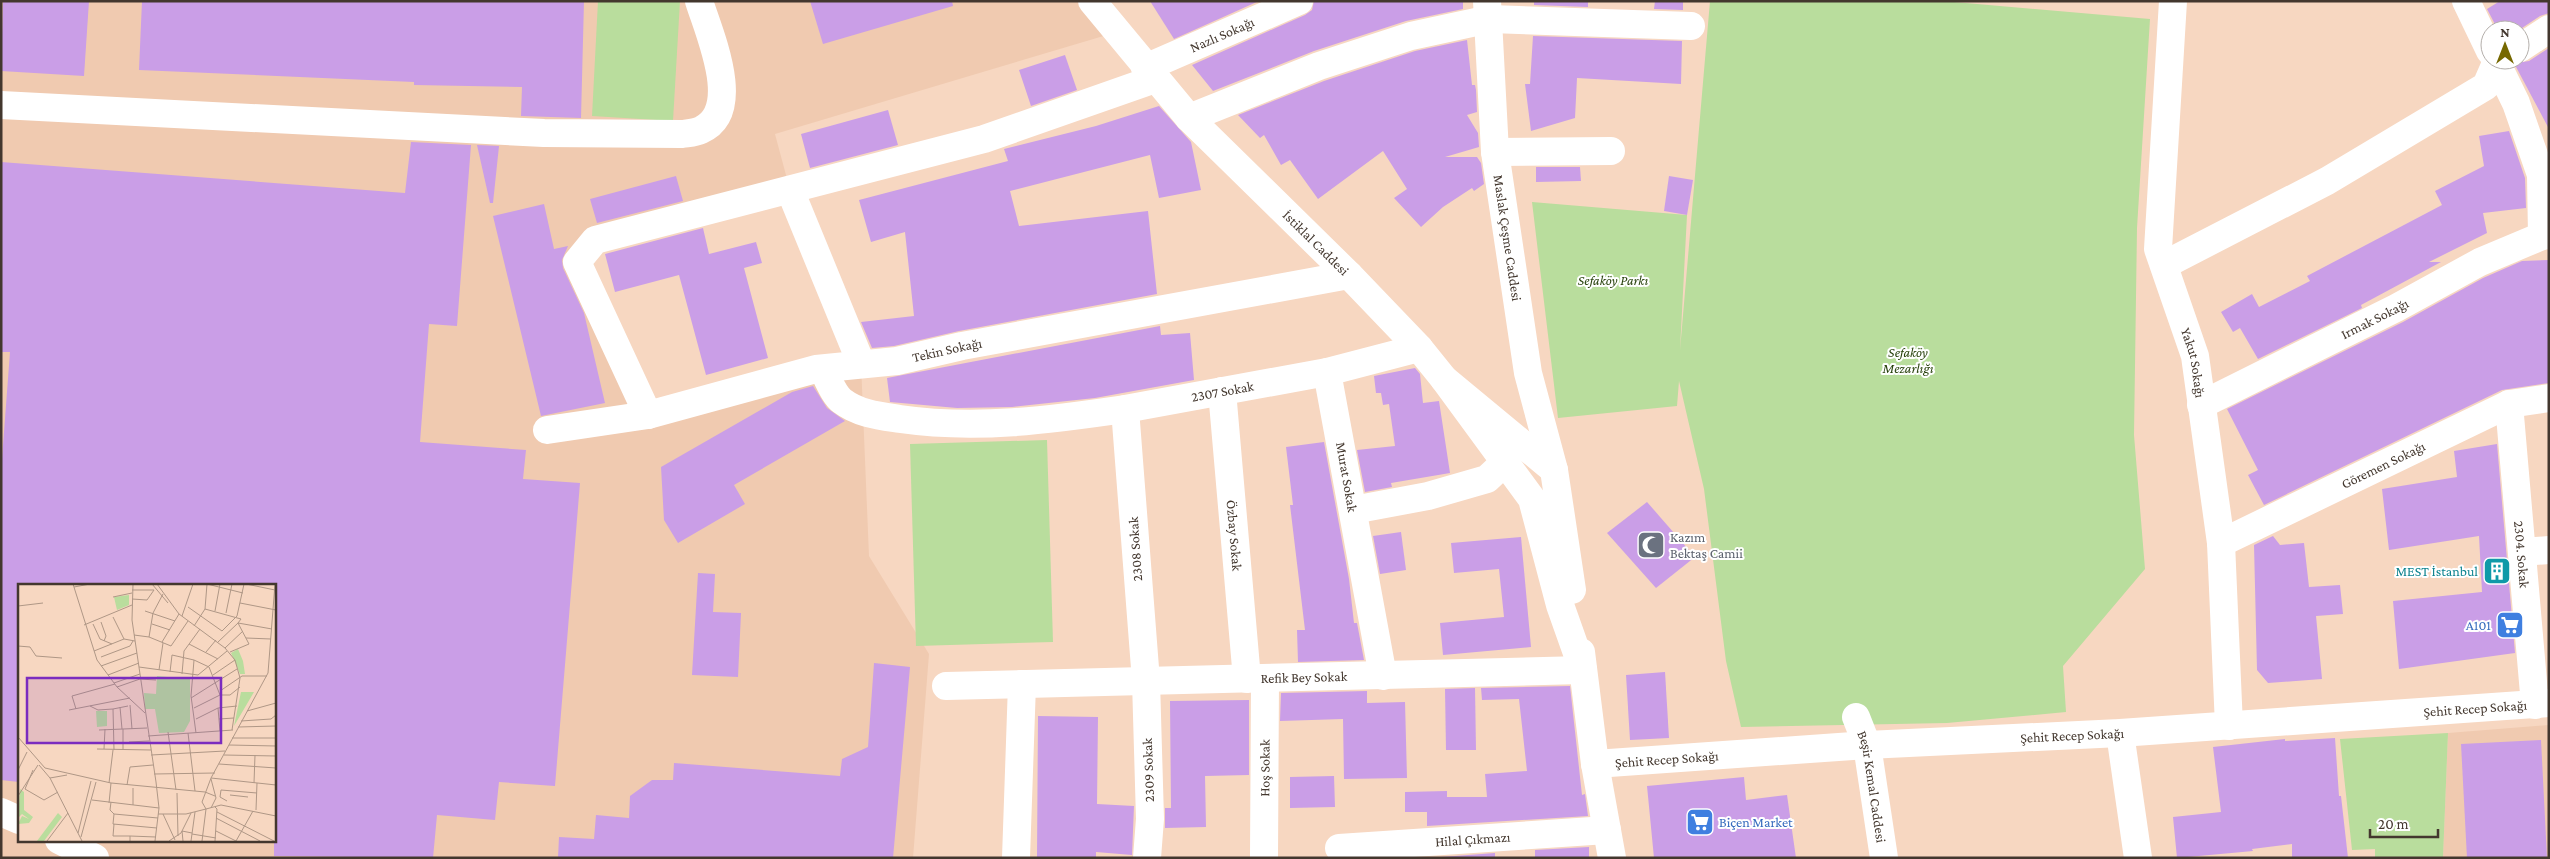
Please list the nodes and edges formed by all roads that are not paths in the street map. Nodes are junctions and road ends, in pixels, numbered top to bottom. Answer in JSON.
{"nodes":[{"id":1,"x":699,"y":1,"type":"edge"},
{"id":2,"x":1092,"y":1,"type":"edge"},
{"id":3,"x":1299,"y":1,"type":"edge"},
{"id":4,"x":2172,"y":1,"type":"edge"},
{"id":5,"x":2466,"y":1,"type":"edge"},
{"id":6,"x":1488,"y":10,"type":"edge"},
{"id":7,"x":1690,"y":26,"type":"dead end"},
{"id":8,"x":2480,"y":29,"type":"edge"},
{"id":9,"x":2549,"y":29,"type":"edge"},
{"id":10,"x":2530,"y":41,"type":"edge"},
{"id":11,"x":2491,"y":70,"type":"edge"},
{"id":12,"x":2501,"y":70,"type":"edge"},
{"id":13,"x":1150,"y":74,"type":"junction"},
{"id":14,"x":1,"y":105,"type":"edge"},
{"id":15,"x":1189,"y":118,"type":"junction"},
{"id":16,"x":1612,"y":151,"type":"dead end"},
{"id":17,"x":1495,"y":152,"type":"junction"},
{"id":18,"x":2545,"y":172,"type":"edge"},
{"id":19,"x":790,"y":190,"type":"junction"},
{"id":20,"x":2546,"y":235,"type":"edge"},
{"id":21,"x":2164,"y":264,"type":"junction"},
{"id":22,"x":1349,"y":276,"type":"junction"},
{"id":23,"x":1419,"y":348,"type":"junction"},
{"id":24,"x":861,"y":363,"type":"junction"},
{"id":25,"x":822,"y":369,"type":"junction"},
{"id":26,"x":1328,"y":372,"type":"junction"},
{"id":27,"x":1444,"y":379,"type":"junction"},
{"id":28,"x":1222,"y":391,"type":"junction"},
{"id":29,"x":2549,"y":398,"type":"edge"},
{"id":30,"x":2510,"y":404,"type":"junction"},
{"id":31,"x":2201,"y":405,"type":"junction"},
{"id":32,"x":1125,"y":412,"type":"junction"},
{"id":33,"x":648,"y":415,"type":"junction"},
{"id":34,"x":546,"y":430,"type":"dead end"},
{"id":35,"x":1505,"y":462,"type":"junction"},
{"id":36,"x":1554,"y":470,"type":"junction"},
{"id":37,"x":1353,"y":510,"type":"junction"},
{"id":38,"x":2221,"y":543,"type":"junction"},
{"id":39,"x":2549,"y":550,"type":"edge"},
{"id":40,"x":2522,"y":552,"type":"junction"},
{"id":41,"x":1584,"y":670,"type":"junction"},
{"id":42,"x":1383,"y":676,"type":"junction"},
{"id":43,"x":1256,"y":679,"type":"junction"},
{"id":44,"x":1146,"y":681,"type":"junction"},
{"id":45,"x":1022,"y":684,"type":"junction"},
{"id":46,"x":946,"y":686,"type":"dead end"},
{"id":47,"x":2542,"y":704,"type":"edge"},
{"id":48,"x":1856,"y":717,"type":"dead end"},
{"id":49,"x":2229,"y":726,"type":"junction"},
{"id":50,"x":2120,"y":733,"type":"junction"},
{"id":51,"x":1867,"y":745,"type":"junction"},
{"id":52,"x":1596,"y":764,"type":"junction"},
{"id":53,"x":1,"y":812,"type":"edge"},
{"id":54,"x":18,"y":820,"type":"edge"},
{"id":55,"x":1607,"y":830,"type":"junction"},
{"id":56,"x":63,"y":842,"type":"edge"},
{"id":57,"x":1339,"y":848,"type":"dead end"},
{"id":58,"x":95,"y":858,"type":"edge"},
{"id":59,"x":1016,"y":858,"type":"edge"},
{"id":60,"x":1147,"y":858,"type":"edge"},
{"id":61,"x":1264,"y":858,"type":"edge"},
{"id":62,"x":1612,"y":858,"type":"edge"},
{"id":63,"x":1884,"y":858,"type":"edge"},
{"id":64,"x":2138,"y":858,"type":"edge"}],
"edges":[{"from":1,"to":14,"type":"street"},
{"from":2,"to":13,"type":"street","name":"İstiklal Caddesi"},
{"from":3,"to":13,"type":"street","name":"Nazlı Sokağı"},
{"from":4,"to":21,"type":"street","name":"Yakut Sokağı"},
{"from":5,"to":8,"type":"street"},
{"from":6,"to":7,"type":"street"},
{"from":6,"to":15,"type":"street"},
{"from":6,"to":17,"type":"street","name":"Maslak Çeşme Caddesi"},
{"from":9,"to":10,"type":"street"},
{"from":11,"to":21,"type":"street"},
{"from":12,"to":18,"type":"street"},
{"from":13,"to":15,"type":"street","name":"İstiklal Caddesi"},
{"from":13,"to":19,"type":"street","name":"Nazlı Sokağı"},
{"from":15,"to":22,"type":"street","name":"İstiklal Caddesi"},
{"from":16,"to":17,"type":"street"},
{"from":17,"to":36,"type":"street","name":"Maslak Çeşme Caddesi"},
{"from":18,"to":20,"type":"street"},
{"from":19,"to":24,"type":"street"},
{"from":19,"to":33,"type":"street","name":"Nazlı Sokağı"},
{"from":20,"to":31,"type":"street","name":"Irmak Sokağı"},
{"from":21,"to":31,"type":"street","name":"Yakut Sokağı"},
{"from":22,"to":23,"type":"street","name":"İstiklal Caddesi"},
{"from":22,"to":24,"type":"street","name":"Tekin Sokağı"},
{"from":23,"to":26,"type":"street"},
{"from":23,"to":27,"type":"street","name":"İstiklal Caddesi"},
{"from":24,"to":25,"type":"street","name":"Tekin Sokağı"},
{"from":25,"to":32,"type":"street","name":"2307 Sokak"},
{"from":25,"to":33,"type":"street","name":"Tekin Sokağı"},
{"from":26,"to":28,"type":"street","name":"2307 Sokak"},
{"from":26,"to":37,"type":"street","name":"Murat Sokak"},
{"from":27,"to":35,"type":"street"},
{"from":27,"to":36,"type":"street","name":"İstiklal Caddesi"},
{"from":28,"to":32,"type":"street","name":"2307 Sokak"},
{"from":28,"to":43,"type":"street","name":"Özbay Sokak"},
{"from":29,"to":30,"type":"street","name":"Göremen Sokağı"},
{"from":30,"to":38,"type":"street","name":"Göremen Sokağı"},
{"from":30,"to":40,"type":"street","name":"2304. Sokak"},
{"from":31,"to":38,"type":"street","name":"Yakut Sokağı"},
{"from":32,"to":44,"type":"street","name":"2308 Sokak"},
{"from":33,"to":34,"type":"street","name":"Tekin Sokağı"},
{"from":35,"to":37,"type":"street"},
{"from":35,"to":41,"type":"street"},
{"from":36,"to":41,"type":"street","name":"Maslak Çeşme Caddesi"},
{"from":37,"to":42,"type":"street","name":"Murat Sokak"},
{"from":38,"to":49,"type":"street","name":"Yakut Sokağı"},
{"from":39,"to":40,"type":"street"},
{"from":40,"to":47,"type":"street","name":"2304. Sokak"},
{"from":41,"to":42,"type":"street","name":"Refik Bey Sokak"},
{"from":41,"to":52,"type":"street"},
{"from":42,"to":43,"type":"street","name":"Refik Bey Sokak"},
{"from":43,"to":44,"type":"street","name":"Refik Bey Sokak"},
{"from":43,"to":61,"type":"street","name":"Hoş Sokak"},
{"from":44,"to":45,"type":"street","name":"Refik Bey Sokak"},
{"from":44,"to":60,"type":"street","name":"2309 Sokak"},
{"from":45,"to":46,"type":"street","name":"Refik Bey Sokak"},
{"from":45,"to":59,"type":"street"},
{"from":47,"to":49,"type":"street","name":"Şehit Recep Sokağı"},
{"from":48,"to":51,"type":"street","name":"Beşir Kemal Caddesi"},
{"from":49,"to":50,"type":"street","name":"Şehit Recep Sokağı"},
{"from":50,"to":51,"type":"street","name":"Şehit Recep Sokağı"},
{"from":50,"to":64,"type":"street"},
{"from":51,"to":52,"type":"street","name":"Şehit Recep Sokağı"},
{"from":51,"to":63,"type":"street","name":"Beşir Kemal Caddesi"},
{"from":52,"to":55,"type":"street"},
{"from":53,"to":54,"type":"street"},
{"from":55,"to":57,"type":"street","name":"Hilal Çıkmazı"},
{"from":55,"to":62,"type":"street"},
{"from":56,"to":58,"type":"street"}]}
